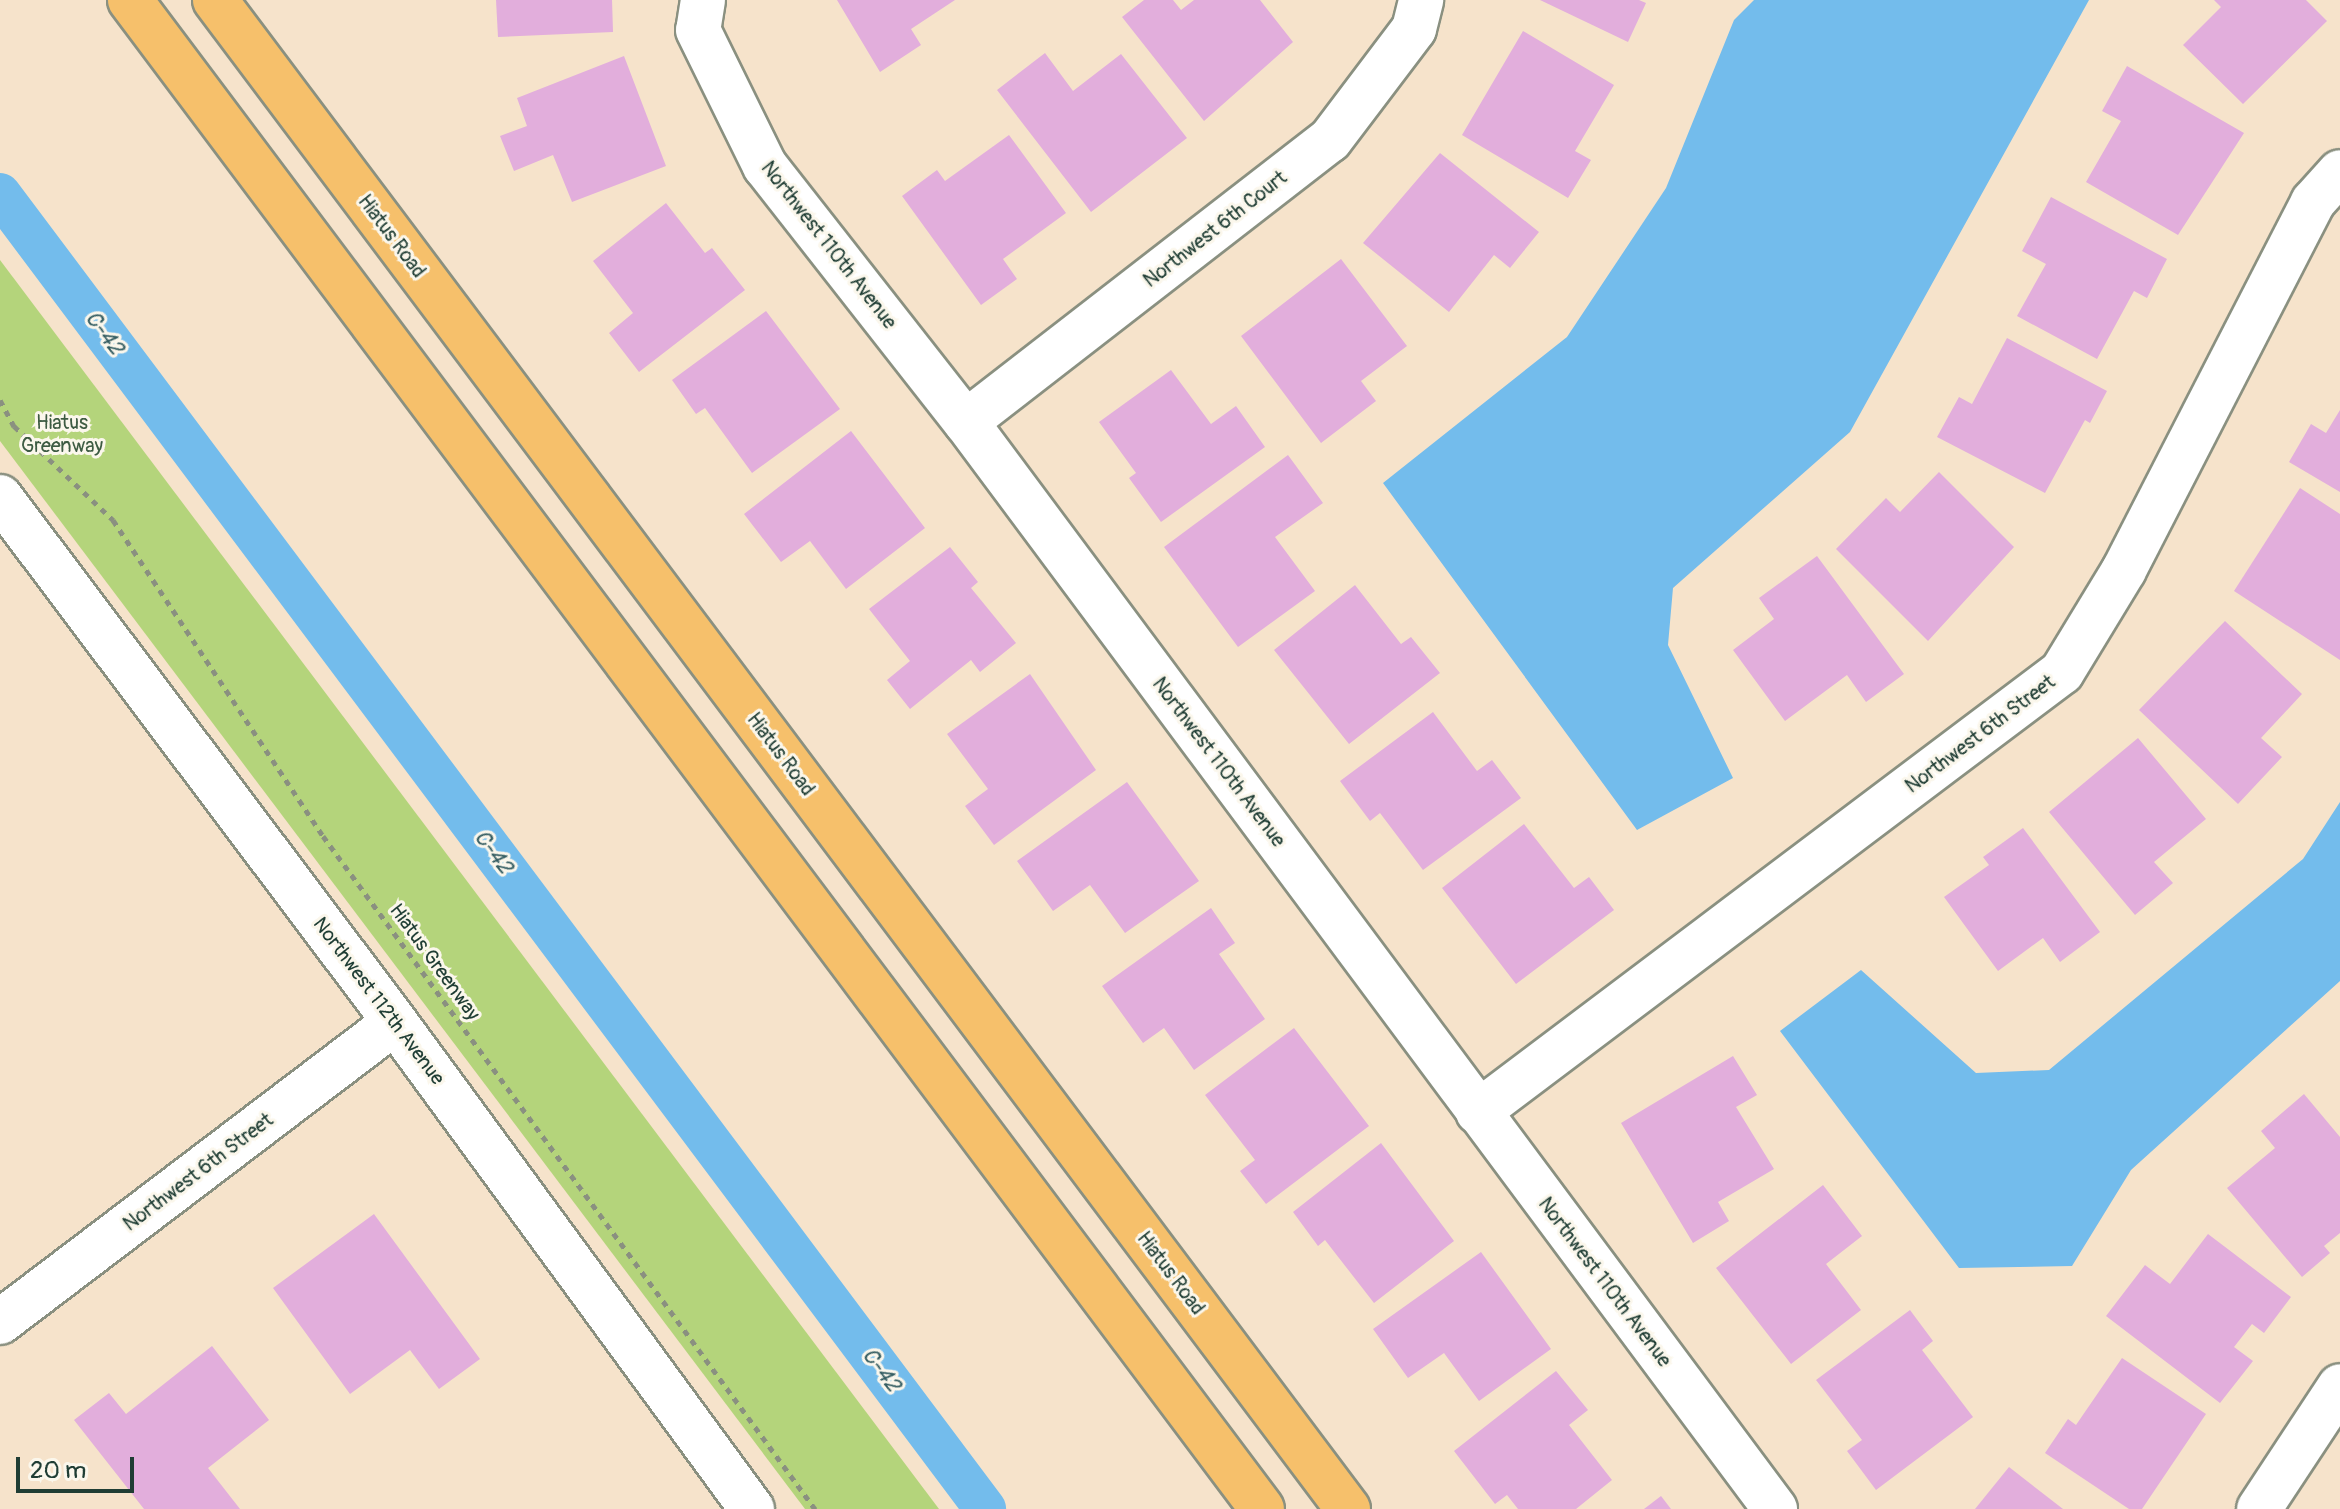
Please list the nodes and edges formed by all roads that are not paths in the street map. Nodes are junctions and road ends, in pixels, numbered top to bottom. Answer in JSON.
{"nodes":[{"id":1,"x":130,"y":0,"type":"edge"},
{"id":2,"x":215,"y":0,"type":"edge"},
{"id":3,"x":703,"y":0,"type":"edge"},
{"id":4,"x":1421,"y":0,"type":"edge"},
{"id":5,"x":2340,"y":172,"type":"edge"},
{"id":6,"x":966,"y":422,"type":"junction"},
{"id":7,"x":0,"y":497,"type":"edge"},
{"id":8,"x":395,"y":1022,"type":"junction"},
{"id":9,"x":1478,"y":1112,"type":"junction"},
{"id":10,"x":0,"y":1322,"type":"edge"},
{"id":11,"x":2340,"y":1386,"type":"edge"},
{"id":12,"x":752,"y":1509,"type":"edge"},
{"id":13,"x":1262,"y":1509,"type":"edge"},
{"id":14,"x":1348,"y":1509,"type":"edge"},
{"id":15,"x":1775,"y":1509,"type":"edge"},
{"id":16,"x":2259,"y":1509,"type":"edge"}],
"edges":[{"from":1,"to":13,"type":"main road"},
{"from":2,"to":14,"type":"main road","name":"Hiatus Road"},
{"from":3,"to":6,"type":"street","name":"Northwest 110th Avenue"},
{"from":4,"to":6,"type":"street","name":"Northwest 6th Court"},
{"from":5,"to":9,"type":"street","name":"Northwest 6th Street"},
{"from":6,"to":9,"type":"street","name":"Northwest 110th Avenue"},
{"from":7,"to":8,"type":"street","name":"Northwest 112th Avenue"},
{"from":8,"to":10,"type":"street","name":"Northwest 6th Street"},
{"from":8,"to":12,"type":"street","name":"Northwest 112th Avenue"},
{"from":9,"to":15,"type":"street","name":"Northwest 110th Avenue"},
{"from":11,"to":16,"type":"street"}]}
